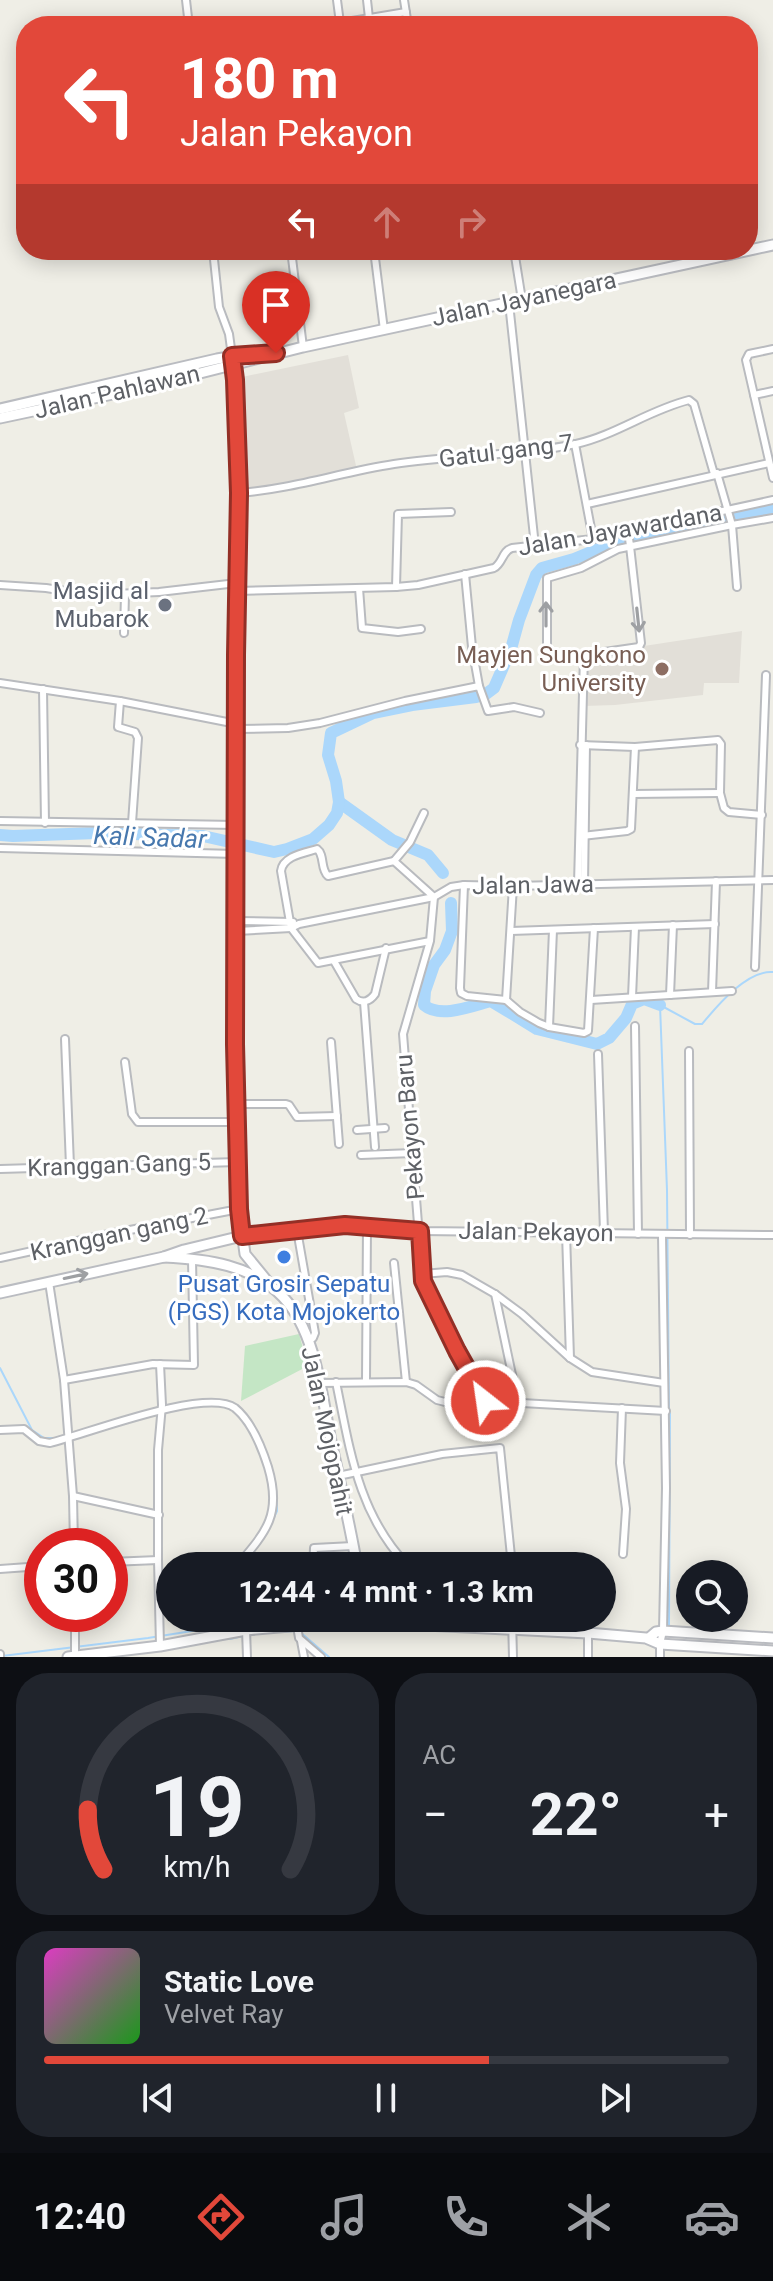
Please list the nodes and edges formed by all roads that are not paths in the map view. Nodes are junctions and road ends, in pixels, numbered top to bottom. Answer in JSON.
{"nodes":[{"id":1,"x":404,"y":0,"type":"edge"},
{"id":2,"x":406,"y":12,"type":"junction"},
{"id":3,"x":381,"y":16,"type":"edge"},
{"id":4,"x":407,"y":16,"type":"edge"},
{"id":5,"x":214,"y":260,"type":"edge"},
{"id":6,"x":292,"y":260,"type":"edge"},
{"id":7,"x":375,"y":260,"type":"edge"},
{"id":8,"x":516,"y":260,"type":"edge"},
{"id":9,"x":705,"y":260,"type":"edge"},
{"id":10,"x":522,"y":300,"type":"junction"},
{"id":11,"x":509,"y":303,"type":"junction"},
{"id":12,"x":384,"y":330,"type":"junction"},
{"id":13,"x":303,"y":347,"type":"junction"},
{"id":14,"x":773,"y":349,"type":"edge"},
{"id":15,"x":233,"y":361,"type":"junction"},
{"id":16,"x":773,"y":391,"type":"edge"},
{"id":17,"x":754,"y":395,"type":"junction"},
{"id":18,"x":0,"y":409,"type":"edge"},
{"id":19,"x":0,"y":418,"type":"edge"},
{"id":20,"x":575,"y":444,"type":"junction"},
{"id":21,"x":526,"y":450,"type":"junction"},
{"id":22,"x":769,"y":463,"type":"junction"},
{"id":23,"x":716,"y":474,"type":"junction"},
{"id":24,"x":773,"y":478,"type":"edge"},
{"id":25,"x":239,"y":493,"type":"junction"},
{"id":26,"x":773,"y":500,"type":"edge"},
{"id":27,"x":587,"y":504,"type":"junction"},
{"id":28,"x":451,"y":512,"type":"dead end"},
{"id":29,"x":730,"y":518,"type":"junction"},
{"id":30,"x":773,"y":518,"type":"edge"},
{"id":31,"x":629,"y":538,"type":"junction"},
{"id":32,"x":593,"y":539,"type":"junction"},
{"id":33,"x":535,"y":546,"type":"junction"},
{"id":34,"x":465,"y":574,"type":"junction"},
{"id":35,"x":0,"y":585,"type":"edge"},
{"id":36,"x":237,"y":587,"type":"junction"},
{"id":37,"x":396,"y":587,"type":"junction"},
{"id":38,"x":737,"y":587,"type":"dead end"},
{"id":39,"x":359,"y":588,"type":"junction"},
{"id":40,"x":125,"y":594,"type":"junction"},
{"id":41,"x":421,"y":629,"type":"dead end"},
{"id":42,"x":124,"y":633,"type":"dead end"},
{"id":43,"x":584,"y":655,"type":"junction"},
{"id":44,"x":766,"y":675,"type":"dead end"},
{"id":45,"x":0,"y":683,"type":"edge"},
{"id":46,"x":479,"y":687,"type":"junction"},
{"id":47,"x":43,"y":689,"type":"junction"},
{"id":48,"x":120,"y":701,"type":"junction"},
{"id":49,"x":540,"y":713,"type":"dead end"},
{"id":50,"x":237,"y":726,"type":"junction"},
{"id":51,"x":764,"y":739,"type":"junction"},
{"id":52,"x":773,"y":740,"type":"edge"},
{"id":53,"x":583,"y":745,"type":"junction"},
{"id":54,"x":635,"y":747,"type":"junction"},
{"id":55,"x":720,"y":793,"type":"junction"},
{"id":56,"x":633,"y":794,"type":"junction"},
{"id":57,"x":424,"y":813,"type":"dead end"},
{"id":58,"x":762,"y":815,"type":"junction"},
{"id":59,"x":0,"y":821,"type":"edge"},
{"id":60,"x":45,"y":823,"type":"junction"},
{"id":61,"x":132,"y":823,"type":"junction"},
{"id":62,"x":236,"y":826,"type":"junction"},
{"id":63,"x":582,"y":836,"type":"junction"},
{"id":64,"x":0,"y":848,"type":"edge"},
{"id":65,"x":236,"y":851,"type":"junction"},
{"id":66,"x":394,"y":861,"type":"junction"},
{"id":67,"x":760,"y":880,"type":"junction"},
{"id":68,"x":773,"y":880,"type":"edge"},
{"id":69,"x":716,"y":881,"type":"junction"},
{"id":70,"x":581,"y":884,"type":"junction"},
{"id":71,"x":464,"y":885,"type":"junction"},
{"id":72,"x":513,"y":886,"type":"junction"},
{"id":73,"x":437,"y":896,"type":"junction"},
{"id":74,"x":715,"y":924,"type":"junction"},
{"id":75,"x":290,"y":925,"type":"junction"},
{"id":76,"x":673,"y":925,"type":"junction"},
{"id":77,"x":236,"y":926,"type":"junction"},
{"id":78,"x":635,"y":927,"type":"junction"},
{"id":79,"x":594,"y":928,"type":"junction"},
{"id":80,"x":553,"y":930,"type":"junction"},
{"id":81,"x":511,"y":931,"type":"junction"},
{"id":82,"x":430,"y":941,"type":"junction"},
{"id":83,"x":386,"y":948,"type":"junction"},
{"id":84,"x":334,"y":961,"type":"junction"},
{"id":85,"x":755,"y":967,"type":"dead end"},
{"id":86,"x":732,"y":991,"type":"dead end"},
{"id":87,"x":712,"y":992,"type":"junction"},
{"id":88,"x":670,"y":995,"type":"junction"},
{"id":89,"x":632,"y":997,"type":"junction"},
{"id":90,"x":506,"y":1000,"type":"junction"},
{"id":91,"x":591,"y":1000,"type":"junction"},
{"id":92,"x":364,"y":1002,"type":"junction"},
{"id":93,"x":635,"y":1026,"type":"dead end"},
{"id":94,"x":549,"y":1027,"type":"junction"},
{"id":95,"x":65,"y":1039,"type":"dead end"},
{"id":96,"x":331,"y":1042,"type":"dead end"},
{"id":97,"x":689,"y":1051,"type":"dead end"},
{"id":98,"x":598,"y":1054,"type":"dead end"},
{"id":99,"x":125,"y":1062,"type":"dead end"},
{"id":100,"x":236,"y":1104,"type":"junction"},
{"id":101,"x":337,"y":1116,"type":"junction"},
{"id":102,"x":236,"y":1122,"type":"junction"},
{"id":103,"x":385,"y":1128,"type":"dead end"},
{"id":104,"x":374,"y":1129,"type":"junction"},
{"id":105,"x":357,"y":1130,"type":"dead end"},
{"id":106,"x":339,"y":1144,"type":"dead end"},
{"id":107,"x":375,"y":1147,"type":"dead end"},
{"id":108,"x":413,"y":1153,"type":"junction"},
{"id":109,"x":361,"y":1155,"type":"dead end"},
{"id":110,"x":238,"y":1162,"type":"junction"},
{"id":111,"x":70,"y":1166,"type":"junction"},
{"id":112,"x":0,"y":1169,"type":"edge"},
{"id":113,"x":239,"y":1209,"type":"junction"},
{"id":114,"x":367,"y":1225,"type":"junction"},
{"id":115,"x":297,"y":1230,"type":"junction"},
{"id":116,"x":420,"y":1231,"type":"junction"},
{"id":117,"x":604,"y":1232,"type":"junction"},
{"id":118,"x":566,"y":1233,"type":"junction"},
{"id":119,"x":638,"y":1234,"type":"junction"},
{"id":120,"x":667,"y":1235,"type":"junction"},
{"id":121,"x":690,"y":1235,"type":"junction"},
{"id":122,"x":773,"y":1235,"type":"edge"},
{"id":123,"x":242,"y":1236,"type":"junction"},
{"id":124,"x":164,"y":1257,"type":"junction"},
{"id":125,"x":0,"y":1258,"type":"edge"},
{"id":126,"x":192,"y":1259,"type":"junction"},
{"id":127,"x":394,"y":1263,"type":"dead end"},
{"id":128,"x":422,"y":1274,"type":"junction"},
{"id":129,"x":49,"y":1282,"type":"junction"},
{"id":130,"x":272,"y":1287,"type":"junction"},
{"id":131,"x":0,"y":1293,"type":"edge"},
{"id":132,"x":495,"y":1294,"type":"junction"},
{"id":133,"x":295,"y":1313,"type":"junction"},
{"id":134,"x":313,"y":1313,"type":"junction"},
{"id":135,"x":308,"y":1341,"type":"junction"},
{"id":136,"x":570,"y":1358,"type":"junction"},
{"id":137,"x":160,"y":1364,"type":"junction"},
{"id":138,"x":64,"y":1380,"type":"junction"},
{"id":139,"x":366,"y":1381,"type":"junction"},
{"id":140,"x":336,"y":1382,"type":"junction"},
{"id":141,"x":406,"y":1382,"type":"junction"},
{"id":142,"x":319,"y":1383,"type":"junction"},
{"id":143,"x":664,"y":1383,"type":"junction"},
{"id":144,"x":485,"y":1401,"type":"junction"},
{"id":145,"x":518,"y":1403,"type":"junction"},
{"id":146,"x":161,"y":1408,"type":"junction"},
{"id":147,"x":622,"y":1408,"type":"junction"},
{"id":148,"x":666,"y":1411,"type":"junction"},
{"id":149,"x":0,"y":1430,"type":"edge"},
{"id":150,"x":69,"y":1438,"type":"junction"},
{"id":151,"x":355,"y":1472,"type":"junction"},
{"id":152,"x":338,"y":1476,"type":"junction"},
{"id":153,"x":73,"y":1496,"type":"junction"},
{"id":154,"x":159,"y":1515,"type":"junction"},
{"id":155,"x":74,"y":1528,"type":"edge"},
{"id":156,"x":351,"y":1549,"type":"junction"},
{"id":157,"x":158,"y":1552,"type":"edge"},
{"id":158,"x":248,"y":1552,"type":"edge"},
{"id":159,"x":314,"y":1552,"type":"edge"},
{"id":160,"x":352,"y":1552,"type":"edge"},
{"id":161,"x":394,"y":1552,"type":"edge"},
{"id":162,"x":511,"y":1552,"type":"edge"},
{"id":163,"x":623,"y":1554,"type":"dead end"},
{"id":164,"x":156,"y":1560,"type":"edge"},
{"id":165,"x":128,"y":1561,"type":"edge"},
{"id":166,"x":24,"y":1567,"type":"edge"},
{"id":167,"x":0,"y":1569,"type":"edge"},
{"id":168,"x":663,"y":1631,"type":"junction"},
{"id":169,"x":74,"y":1632,"type":"edge"},
{"id":170,"x":204,"y":1632,"type":"edge"},
{"id":171,"x":238,"y":1632,"type":"edge"},
{"id":172,"x":511,"y":1632,"type":"edge"},
{"id":173,"x":550,"y":1632,"type":"edge"},
{"id":174,"x":243,"y":1633,"type":"junction"},
{"id":175,"x":298,"y":1633,"type":"junction"},
{"id":176,"x":588,"y":1633,"type":"junction"},
{"id":177,"x":649,"y":1638,"type":"junction"},
{"id":178,"x":773,"y":1638,"type":"edge"},
{"id":179,"x":160,"y":1644,"type":"edge"},
{"id":180,"x":660,"y":1644,"type":"junction"},
{"id":181,"x":773,"y":1651,"type":"edge"},
{"id":182,"x":73,"y":1652,"type":"edge"},
{"id":183,"x":247,"y":1657,"type":"edge"},
{"id":184,"x":304,"y":1657,"type":"edge"},
{"id":185,"x":321,"y":1657,"type":"edge"},
{"id":186,"x":513,"y":1657,"type":"edge"},
{"id":187,"x":588,"y":1657,"type":"edge"},
{"id":188,"x":660,"y":1657,"type":"edge"}],
"edges":[{"from":1,"to":2,"type":"street"},
{"from":2,"to":3,"type":"street"},
{"from":2,"to":4,"type":"street"},
{"from":5,"to":15,"type":"street"},
{"from":6,"to":13,"type":"street"},
{"from":7,"to":12,"type":"street"},
{"from":8,"to":10,"type":"street"},
{"from":9,"to":10,"type":"main road","name":"Jalan Jayanegara"},
{"from":10,"to":11,"type":"main road","name":"Jalan Jayanegara"},
{"from":11,"to":12,"type":"main road","name":"Jalan Jayanegara"},
{"from":11,"to":21,"type":"street"},
{"from":12,"to":13,"type":"main road","name":"Jalan Jayanegara"},
{"from":13,"to":15,"type":"main road","name":"Jalan Jayanegara"},
{"from":14,"to":17,"type":"street"},
{"from":15,"to":18,"type":"main road","name":"Jalan Pahlawan"},
{"from":15,"to":19,"type":"main road","name":"Jalan Pahlawan"},
{"from":15,"to":25,"type":"main road"},
{"from":16,"to":17,"type":"street"},
{"from":17,"to":22,"type":"street"},
{"from":20,"to":21,"type":"street","name":"Gatul gang 7"},
{"from":20,"to":23,"type":"street","name":"Gatul gang 7"},
{"from":20,"to":27,"type":"street"},
{"from":21,"to":25,"type":"street","name":"Gatul gang 7"},
{"from":21,"to":33,"type":"street"},
{"from":22,"to":23,"type":"street"},
{"from":22,"to":24,"type":"street"},
{"from":23,"to":27,"type":"street"},
{"from":23,"to":29,"type":"street"},
{"from":25,"to":36,"type":"main road"},
{"from":26,"to":29,"type":"street","name":"Jalan Jayawardana"},
{"from":27,"to":32,"type":"street"},
{"from":28,"to":37,"type":"street"},
{"from":29,"to":30,"type":"street"},
{"from":29,"to":31,"type":"street"},
{"from":29,"to":31,"type":"street","name":"Jalan Jayawardana"},
{"from":29,"to":38,"type":"street"},
{"from":31,"to":32,"type":"street","name":"Jalan Jayawardana"},
{"from":31,"to":43,"type":"street","one_way":true},
{"from":43,"to":31,"type":"street","one_way":true},
{"from":32,"to":33,"type":"street","name":"Jalan Jayawardana"},
{"from":33,"to":34,"type":"street","name":"Jalan Jayawardana"},
{"from":34,"to":37,"type":"street","name":"Jalan Jayawardana"},
{"from":34,"to":46,"type":"street"},
{"from":35,"to":40,"type":"street","name":"Jalan Jayawardana"},
{"from":36,"to":39,"type":"street","name":"Jalan Jayawardana"},
{"from":36,"to":40,"type":"street","name":"Jalan Jayawardana"},
{"from":36,"to":50,"type":"main road"},
{"from":37,"to":39,"type":"street","name":"Jalan Jayawardana"},
{"from":39,"to":41,"type":"street"},
{"from":40,"to":42,"type":"street"},
{"from":43,"to":53,"type":"street"},
{"from":44,"to":51,"type":"street"},
{"from":45,"to":47,"type":"street"},
{"from":46,"to":49,"type":"street"},
{"from":46,"to":50,"type":"street"},
{"from":47,"to":48,"type":"street"},
{"from":47,"to":60,"type":"street"},
{"from":48,"to":50,"type":"street"},
{"from":48,"to":61,"type":"street"},
{"from":50,"to":62,"type":"main road"},
{"from":51,"to":52,"type":"street"},
{"from":51,"to":58,"type":"street"},
{"from":53,"to":54,"type":"street"},
{"from":53,"to":63,"type":"street"},
{"from":54,"to":55,"type":"street"},
{"from":54,"to":56,"type":"street"},
{"from":55,"to":56,"type":"street"},
{"from":55,"to":58,"type":"street"},
{"from":56,"to":63,"type":"street"},
{"from":57,"to":66,"type":"street"},
{"from":58,"to":67,"type":"street"},
{"from":59,"to":60,"type":"street"},
{"from":60,"to":61,"type":"street"},
{"from":61,"to":62,"type":"street"},
{"from":62,"to":65,"type":"main road"},
{"from":63,"to":70,"type":"street"},
{"from":64,"to":65,"type":"street"},
{"from":65,"to":77,"type":"main road"},
{"from":66,"to":73,"type":"street"},
{"from":66,"to":75,"type":"street"},
{"from":67,"to":68,"type":"street","name":"Jalan Jawa"},
{"from":67,"to":69,"type":"street","name":"Jalan Jawa"},
{"from":67,"to":85,"type":"street"},
{"from":69,"to":70,"type":"street","name":"Jalan Jawa"},
{"from":69,"to":74,"type":"street"},
{"from":70,"to":72,"type":"street","name":"Jalan Jawa"},
{"from":71,"to":72,"type":"street","name":"Jalan Jawa"},
{"from":71,"to":73,"type":"street","name":"Jalan Jawa"},
{"from":71,"to":90,"type":"street"},
{"from":72,"to":81,"type":"street"},
{"from":73,"to":75,"type":"street","name":"Jalan Jawa"},
{"from":73,"to":82,"type":"street","name":"Pekayon Baru"},
{"from":74,"to":76,"type":"street"},
{"from":74,"to":87,"type":"street"},
{"from":75,"to":77,"type":"street","name":"Jalan Jawa"},
{"from":75,"to":84,"type":"street"},
{"from":76,"to":78,"type":"street"},
{"from":76,"to":88,"type":"street"},
{"from":77,"to":100,"type":"main road"},
{"from":78,"to":79,"type":"street"},
{"from":78,"to":89,"type":"street"},
{"from":79,"to":80,"type":"street"},
{"from":79,"to":91,"type":"street"},
{"from":80,"to":81,"type":"street"},
{"from":80,"to":94,"type":"street"},
{"from":81,"to":90,"type":"street"},
{"from":82,"to":83,"type":"street"},
{"from":82,"to":108,"type":"street","name":"Pekayon Baru"},
{"from":83,"to":84,"type":"street"},
{"from":83,"to":92,"type":"street"},
{"from":84,"to":92,"type":"street"},
{"from":86,"to":87,"type":"street"},
{"from":87,"to":88,"type":"street"},
{"from":88,"to":89,"type":"street"},
{"from":89,"to":91,"type":"street"},
{"from":90,"to":94,"type":"street"},
{"from":91,"to":94,"type":"street"},
{"from":92,"to":104,"type":"street"},
{"from":93,"to":119,"type":"street"},
{"from":95,"to":111,"type":"street"},
{"from":96,"to":101,"type":"street"},
{"from":97,"to":121,"type":"street"},
{"from":98,"to":117,"type":"street"},
{"from":99,"to":102,"type":"street"},
{"from":100,"to":101,"type":"street"},
{"from":100,"to":102,"type":"main road"},
{"from":101,"to":106,"type":"street"},
{"from":102,"to":110,"type":"main road"},
{"from":103,"to":104,"type":"street"},
{"from":104,"to":105,"type":"street"},
{"from":104,"to":107,"type":"street"},
{"from":108,"to":109,"type":"street"},
{"from":108,"to":116,"type":"street","name":"Pekayon Baru"},
{"from":110,"to":111,"type":"street","name":"Kranggan Gang 5"},
{"from":110,"to":113,"type":"main road"},
{"from":111,"to":112,"type":"street","name":"Kranggan Gang 5"},
{"from":113,"to":123,"type":"main road"},
{"from":113,"to":125,"type":"street","name":"Kranggan gang 2"},
{"from":114,"to":115,"type":"street","name":"Jalan Pekayon"},
{"from":114,"to":116,"type":"street","name":"Jalan Pekayon"},
{"from":114,"to":139,"type":"street"},
{"from":115,"to":123,"type":"street","name":"Jalan Pekayon"},
{"from":115,"to":134,"type":"street"},
{"from":116,"to":118,"type":"street","name":"Jalan Pekayon"},
{"from":116,"to":128,"type":"street","name":"Pekayon Baru"},
{"from":117,"to":118,"type":"street","name":"Jalan Pekayon"},
{"from":117,"to":119,"type":"street","name":"Jalan Pekayon"},
{"from":118,"to":136,"type":"street"},
{"from":119,"to":120,"type":"street","name":"Jalan Pekayon"},
{"from":120,"to":121,"type":"street","name":"Jalan Pekayon"},
{"from":120,"to":143,"type":"street"},
{"from":121,"to":122,"type":"street","name":"Jalan Pekayon"},
{"from":123,"to":124,"type":"main road","name":"Jalan Mojopahit"},
{"from":123,"to":130,"type":"main road"},
{"from":124,"to":126,"type":"main road","name":"Jalan Mojopahit"},
{"from":129,"to":124,"type":"main road","name":"Jalan Mojopahit","one_way":true},
{"from":126,"to":130,"type":"main road","name":"Jalan Mojopahit"},
{"from":126,"to":137,"type":"street"},
{"from":127,"to":141,"type":"street"},
{"from":128,"to":132,"type":"street"},
{"from":128,"to":144,"type":"street"},
{"from":129,"to":131,"type":"main road","name":"Jalan Mojopahit"},
{"from":129,"to":138,"type":"street"},
{"from":130,"to":133,"type":"main road","name":"Jalan Mojopahit"},
{"from":132,"to":136,"type":"street"},
{"from":132,"to":145,"type":"street"},
{"from":133,"to":134,"type":"street"},
{"from":133,"to":135,"type":"main road","name":"Jalan Mojopahit"},
{"from":134,"to":135,"type":"street"},
{"from":135,"to":142,"type":"main road","name":"Jalan Mojopahit"},
{"from":136,"to":143,"type":"street"},
{"from":137,"to":138,"type":"street"},
{"from":137,"to":146,"type":"street"},
{"from":138,"to":150,"type":"street"},
{"from":139,"to":140,"type":"street"},
{"from":139,"to":141,"type":"street"},
{"from":140,"to":142,"type":"street"},
{"from":140,"to":151,"type":"street"},
{"from":141,"to":144,"type":"street"},
{"from":142,"to":152,"type":"main road","name":"Jalan Mojopahit"},
{"from":143,"to":148,"type":"street"},
{"from":144,"to":145,"type":"street"},
{"from":145,"to":147,"type":"street"},
{"from":146,"to":150,"type":"street"},
{"from":146,"to":154,"type":"street"},
{"from":146,"to":158,"type":"street"},
{"from":147,"to":148,"type":"street"},
{"from":147,"to":163,"type":"street"},
{"from":148,"to":168,"type":"street"},
{"from":149,"to":150,"type":"street"},
{"from":150,"to":153,"type":"street"},
{"from":151,"to":152,"type":"street"},
{"from":151,"to":161,"type":"street"},
{"from":151,"to":162,"type":"street"},
{"from":152,"to":156,"type":"main road","name":"Jalan Mojopahit"},
{"from":153,"to":154,"type":"street"},
{"from":153,"to":155,"type":"street"},
{"from":154,"to":157,"type":"street"},
{"from":156,"to":159,"type":"street"},
{"from":156,"to":160,"type":"main road","name":"Jalan Mojopahit"},
{"from":164,"to":165,"type":"street"},
{"from":166,"to":167,"type":"street"},
{"from":168,"to":177,"type":"main road"},
{"from":168,"to":178,"type":"main road"},
{"from":168,"to":180,"type":"street"},
{"from":169,"to":182,"type":"street"},
{"from":170,"to":179,"type":"main road"},
{"from":171,"to":174,"type":"main road"},
{"from":172,"to":186,"type":"street"},
{"from":173,"to":176,"type":"main road"},
{"from":174,"to":175,"type":"main road"},
{"from":174,"to":183,"type":"street"},
{"from":175,"to":184,"type":"street"},
{"from":175,"to":185,"type":"street"},
{"from":176,"to":177,"type":"main road"},
{"from":176,"to":187,"type":"street"},
{"from":177,"to":180,"type":"main road"},
{"from":179,"to":182,"type":"main road"},
{"from":180,"to":181,"type":"main road"},
{"from":180,"to":188,"type":"street"}]}
